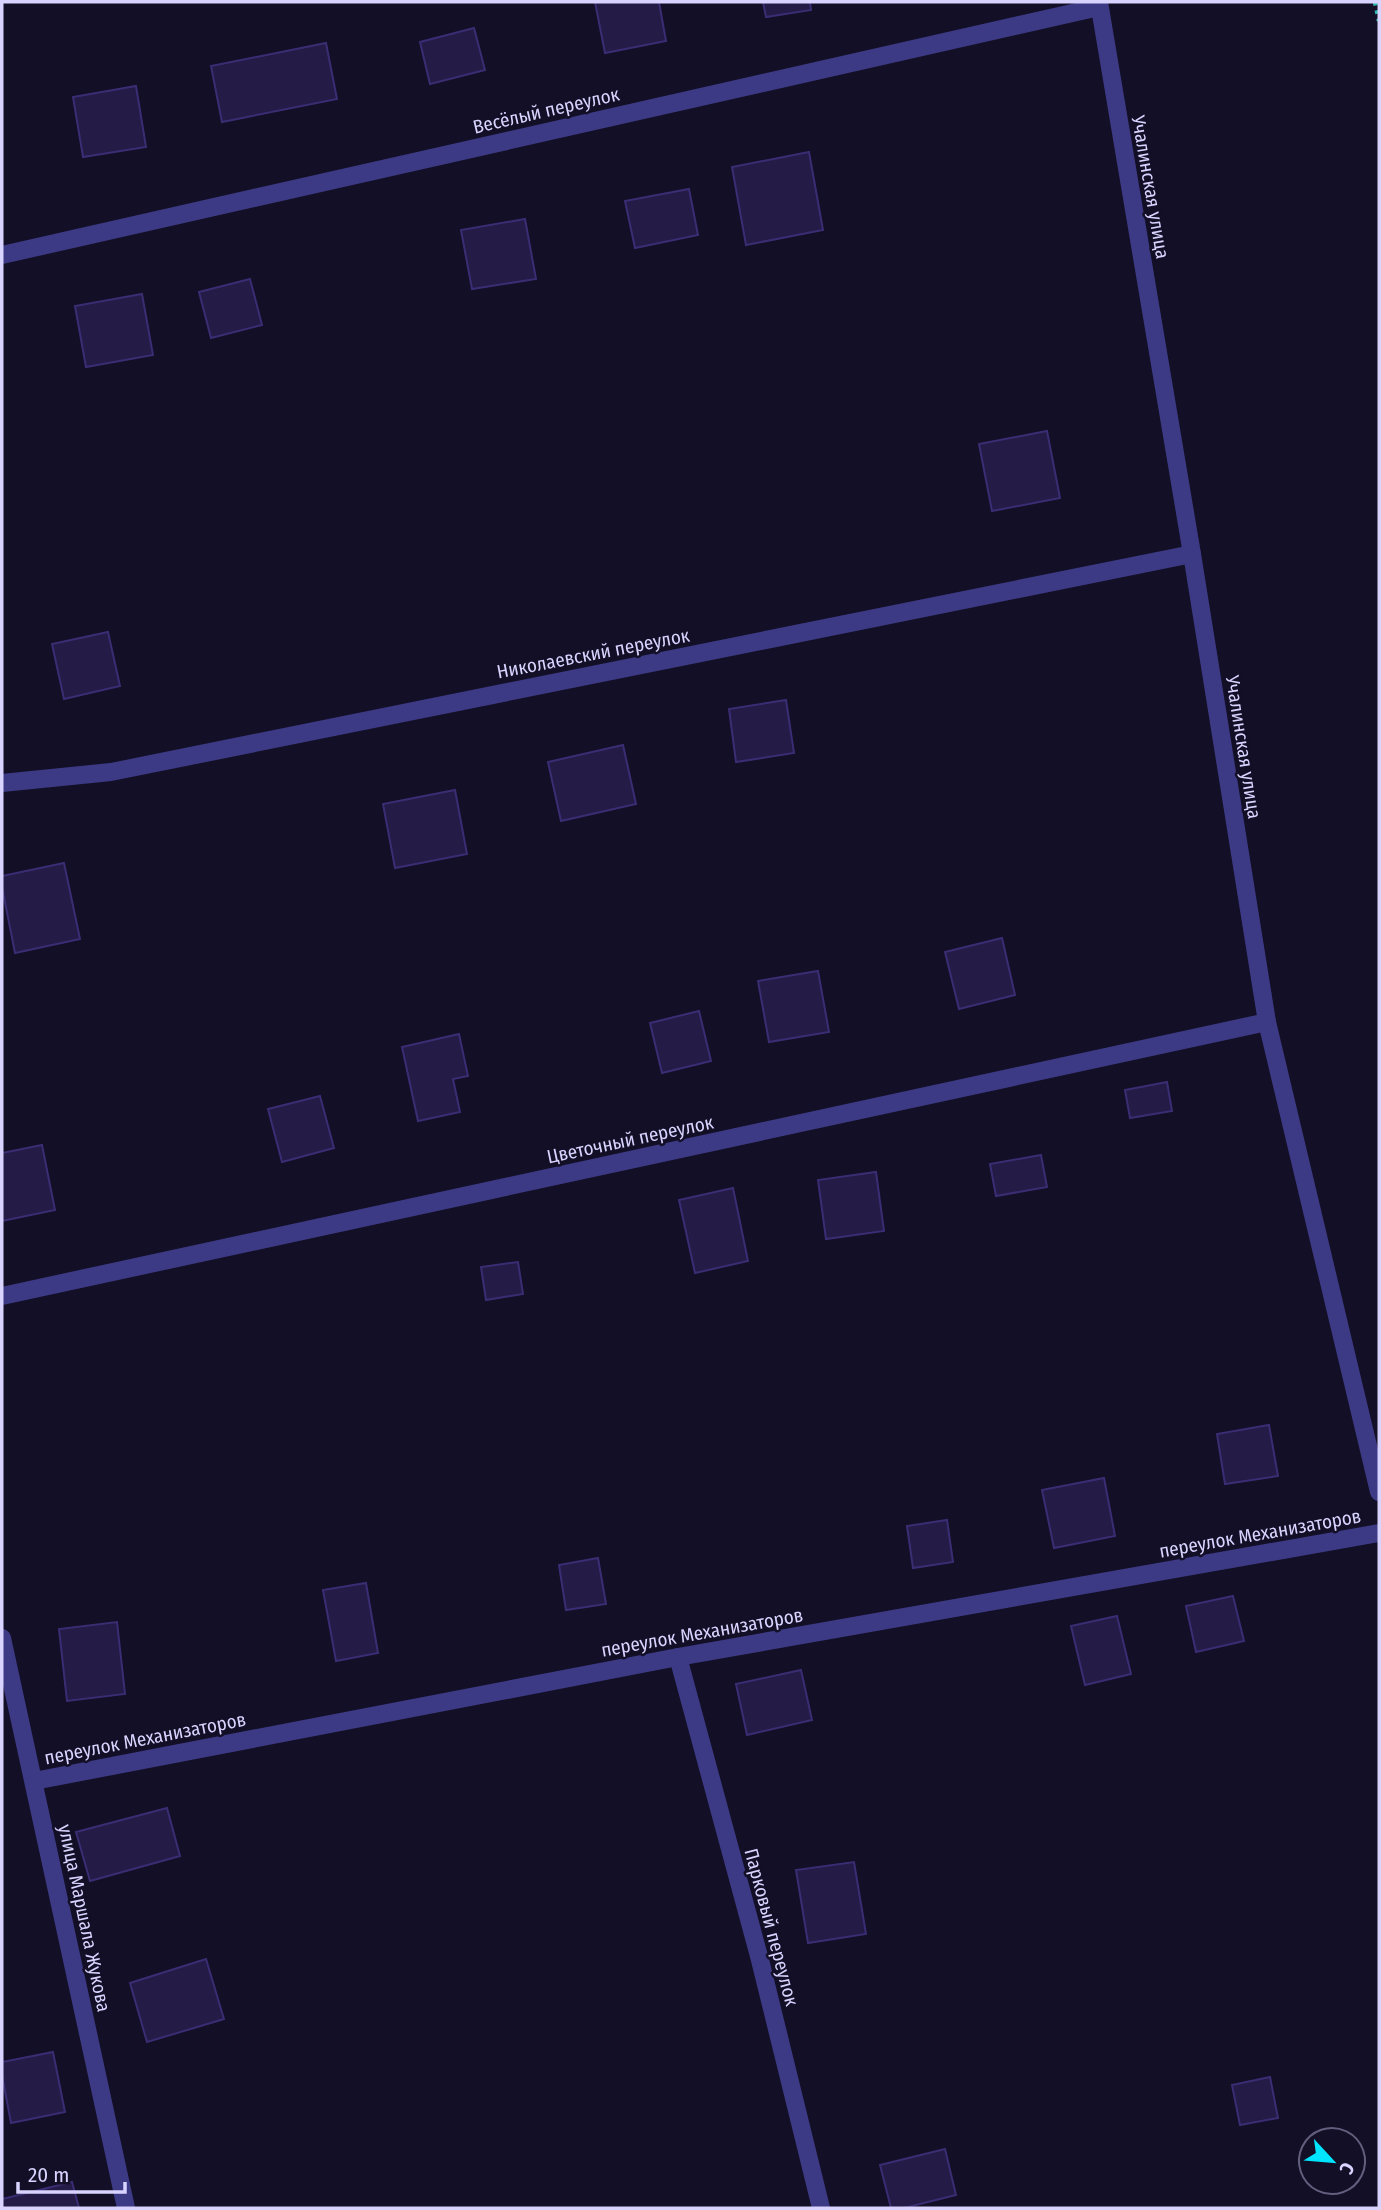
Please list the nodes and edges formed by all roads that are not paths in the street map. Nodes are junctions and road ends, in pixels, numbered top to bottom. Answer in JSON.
{"nodes":[{"id":1,"x":1099,"y":4,"type":"edge"},
{"id":2,"x":2,"y":255,"type":"edge"},
{"id":3,"x":1192,"y":554,"type":"junction"},
{"id":4,"x":2,"y":783,"type":"edge"},
{"id":5,"x":1268,"y":1022,"type":"junction"},
{"id":6,"x":2,"y":1296,"type":"edge"},
{"id":7,"x":1379,"y":1492,"type":"edge"},
{"id":8,"x":1379,"y":1533,"type":"edge"},
{"id":9,"x":2,"y":1637,"type":"edge"},
{"id":10,"x":678,"y":1657,"type":"junction"},
{"id":11,"x":34,"y":1781,"type":"junction"},
{"id":12,"x":126,"y":2208,"type":"edge"},
{"id":13,"x":821,"y":2208,"type":"edge"}],
"edges":[{"from":1,"to":2,"type":"street","name":"Весёлый переулок"},
{"from":1,"to":3,"type":"street","name":"Учалинская улица"},
{"from":3,"to":4,"type":"street","name":"Николаевский переулок"},
{"from":3,"to":5,"type":"street","name":"Учалинская улица"},
{"from":5,"to":6,"type":"street","name":"Цветочный переулок"},
{"from":5,"to":7,"type":"street","name":"Учалинская улица"},
{"from":8,"to":10,"type":"street","name":"переулок Механизаторов"},
{"from":9,"to":11,"type":"street","name":"улица Маршала Жукова"},
{"from":10,"to":11,"type":"street","name":"переулок Механизаторов"},
{"from":10,"to":13,"type":"street","name":"Парковый переулок"},
{"from":11,"to":12,"type":"street","name":"улица Маршала Жукова"}]}
